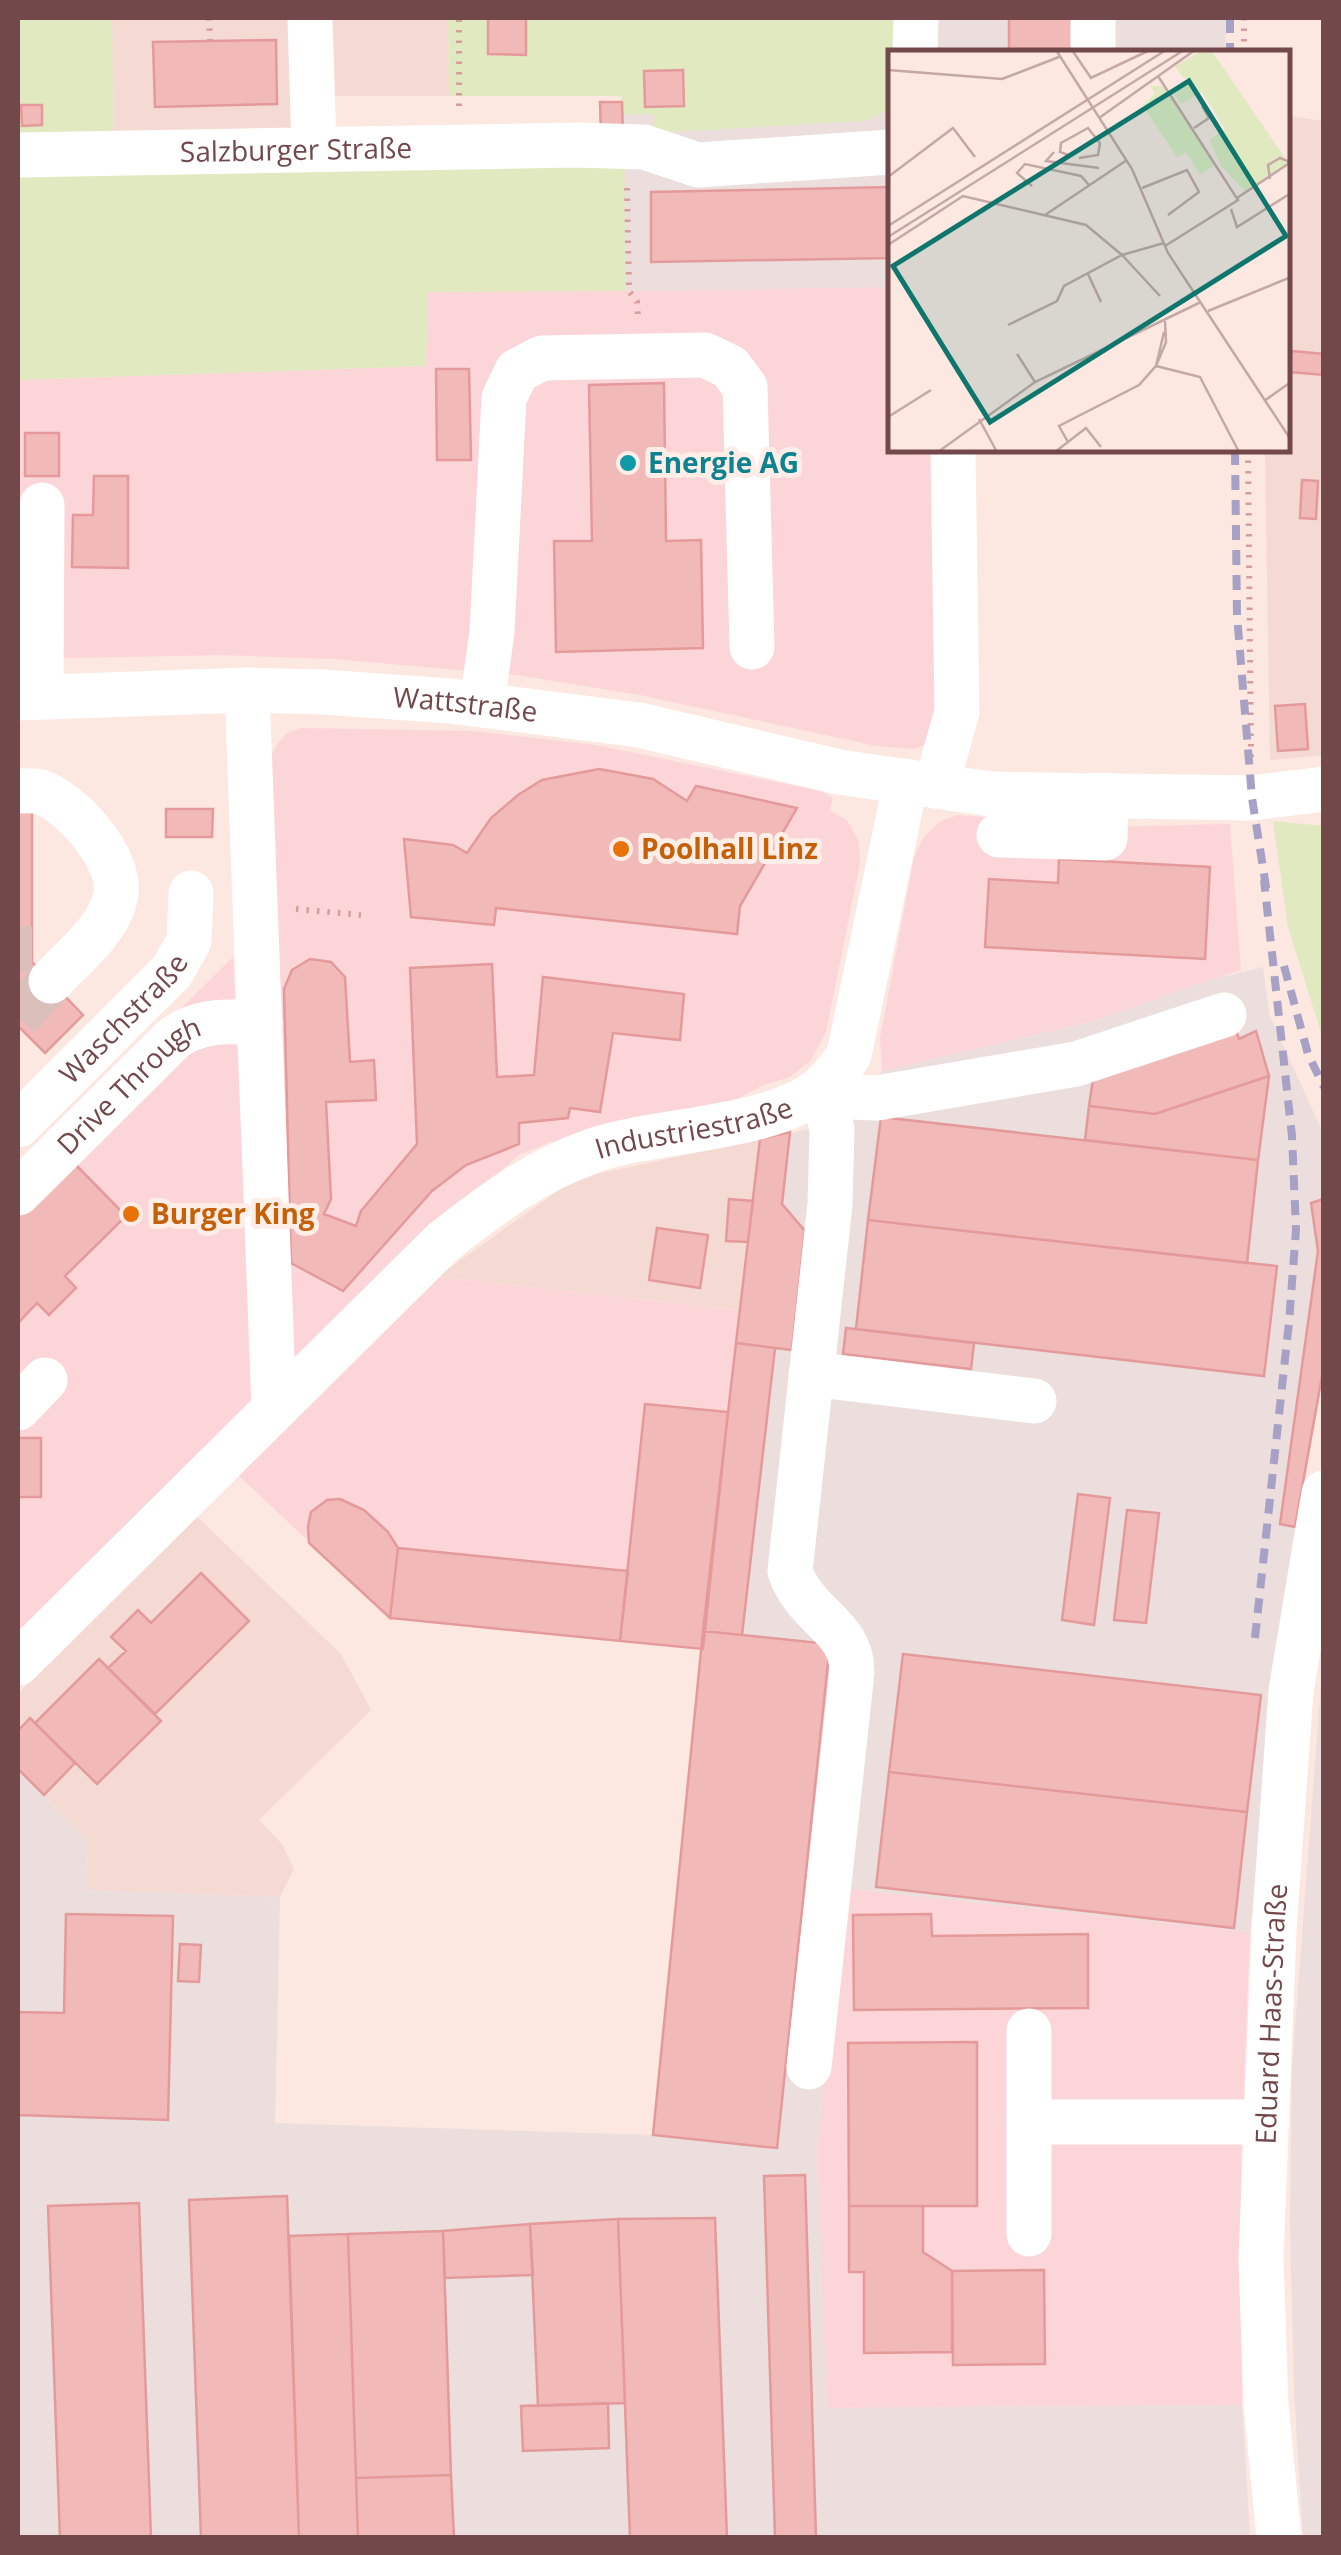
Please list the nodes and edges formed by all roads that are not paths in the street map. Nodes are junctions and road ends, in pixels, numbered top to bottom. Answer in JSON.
{"nodes":[{"id":1,"x":310,"y":18,"type":"edge"},
{"id":2,"x":916,"y":18,"type":"edge"},
{"id":3,"x":1093,"y":18,"type":"edge"},
{"id":4,"x":915,"y":50,"type":"edge"},
{"id":5,"x":1093,"y":50,"type":"edge"},
{"id":6,"x":314,"y":149,"type":"junction"},
{"id":7,"x":888,"y":152,"type":"edge"},
{"id":8,"x":18,"y":156,"type":"edge"},
{"id":9,"x":953,"y":452,"type":"edge"},
{"id":10,"x":42,"y":505,"type":"dead end"},
{"id":11,"x":752,"y":647,"type":"dead end"},
{"id":12,"x":247,"y":690,"type":"junction"},
{"id":13,"x":29,"y":697,"type":"edge"},
{"id":14,"x":482,"y":704,"type":"junction"},
{"id":15,"x":921,"y":784,"type":"junction"},
{"id":16,"x":1324,"y":789,"type":"edge"},
{"id":17,"x":18,"y":792,"type":"edge"},
{"id":18,"x":1106,"y":795,"type":"junction"},
{"id":19,"x":999,"y":834,"type":"dead end"},
{"id":20,"x":116,"y":893,"type":"junction"},
{"id":21,"x":192,"y":893,"type":"junction"},
{"id":22,"x":255,"y":899,"type":"junction"},
{"id":23,"x":54,"y":960,"type":"tunnel mouth"},
{"id":24,"x":1224,"y":1016,"type":"dead end"},
{"id":25,"x":260,"y":1022,"type":"junction"},
{"id":26,"x":823,"y":1087,"type":"junction"},
{"id":27,"x":18,"y":1124,"type":"edge"},
{"id":28,"x":18,"y":1193,"type":"edge"},
{"id":29,"x":811,"y":1374,"type":"junction"},
{"id":30,"x":1034,"y":1401,"type":"dead end"},
{"id":31,"x":274,"y":1409,"type":"junction"},
{"id":32,"x":1324,"y":1493,"type":"edge"},
{"id":33,"x":18,"y":1663,"type":"edge"},
{"id":34,"x":1029,"y":2031,"type":"dead end"},
{"id":35,"x":809,"y":2067,"type":"dead end"},
{"id":36,"x":1029,"y":2122,"type":"junction"},
{"id":37,"x":1267,"y":2122,"type":"junction"},
{"id":38,"x":1029,"y":2234,"type":"dead end"},
{"id":39,"x":1279,"y":2538,"type":"edge"}],
"edges":[{"from":1,"to":6,"type":"street"},
{"from":2,"to":4,"type":"street"},
{"from":3,"to":5,"type":"street"},
{"from":6,"to":7,"type":"street","name":"Salzburger Straße"},
{"from":6,"to":8,"type":"street","name":"Salzburger Straße"},
{"from":9,"to":15,"type":"street","name":"Industriestraße"},
{"from":10,"to":13,"type":"street"},
{"from":11,"to":14,"type":"street"},
{"from":12,"to":13,"type":"street","name":"Wattstraße"},
{"from":12,"to":14,"type":"street","name":"Wattstraße"},
{"from":12,"to":22,"type":"street"},
{"from":14,"to":15,"type":"street","name":"Wattstraße"},
{"from":15,"to":18,"type":"street"},
{"from":15,"to":26,"type":"street","name":"Industriestraße"},
{"from":16,"to":18,"type":"street"},
{"from":17,"to":20,"type":"street"},
{"from":18,"to":19,"type":"street"},
{"from":20,"to":21,"type":"street"},
{"from":20,"to":23,"type":"street"},
{"from":21,"to":22,"type":"street"},
{"from":21,"to":27,"type":"street","name":"Waschstraße"},
{"from":22,"to":25,"type":"street"},
{"from":24,"to":26,"type":"street"},
{"from":25,"to":28,"type":"street","name":"Drive Through"},
{"from":25,"to":31,"type":"street"},
{"from":26,"to":29,"type":"street"},
{"from":26,"to":31,"type":"street","name":"Industriestraße"},
{"from":29,"to":30,"type":"street"},
{"from":29,"to":35,"type":"street"},
{"from":31,"to":33,"type":"street","name":"Industriestraße"},
{"from":32,"to":37,"type":"street","name":"Eduard Haas-Straße"},
{"from":34,"to":36,"type":"street"},
{"from":36,"to":37,"type":"street"},
{"from":36,"to":38,"type":"street"},
{"from":37,"to":39,"type":"street","name":"Eduard Haas-Straße"}]}
